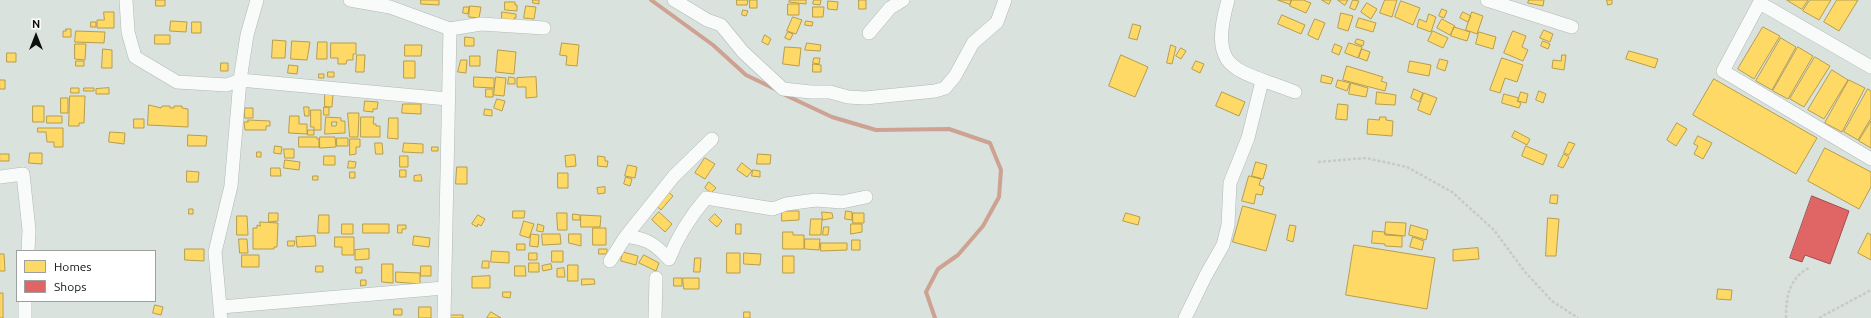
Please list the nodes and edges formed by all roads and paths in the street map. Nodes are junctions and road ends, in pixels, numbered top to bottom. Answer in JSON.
{"nodes":[{"id":1,"x":126,"y":0,"type":"edge"},
{"id":2,"x":257,"y":0,"type":"edge"},
{"id":3,"x":350,"y":0,"type":"edge"},
{"id":4,"x":674,"y":0,"type":"edge"},
{"id":5,"x":903,"y":0,"type":"edge"},
{"id":6,"x":1005,"y":0,"type":"edge"},
{"id":7,"x":1228,"y":0,"type":"edge"},
{"id":8,"x":1488,"y":0,"type":"edge"},
{"id":9,"x":1761,"y":1,"type":"edge"},
{"id":10,"x":1572,"y":27,"type":"dead end"},
{"id":11,"x":544,"y":28,"type":"dead end"},
{"id":12,"x":450,"y":30,"type":"junction"},
{"id":13,"x":869,"y":33,"type":"dead end"},
{"id":14,"x":1871,"y":67,"type":"edge"},
{"id":15,"x":240,"y":80,"type":"junction"},
{"id":16,"x":1262,"y":81,"type":"junction"},
{"id":17,"x":1295,"y":92,"type":"dead end"},
{"id":18,"x":448,"y":99,"type":"junction"},
{"id":19,"x":712,"y":139,"type":"dead end"},
{"id":20,"x":1871,"y":159,"type":"edge"},
{"id":21,"x":1318,"y":162,"type":"dead end"},
{"id":22,"x":0,"y":177,"type":"edge"},
{"id":23,"x":866,"y":197,"type":"dead end"},
{"id":24,"x":626,"y":236,"type":"junction"},
{"id":25,"x":28,"y":250,"type":"edge"},
{"id":26,"x":610,"y":261,"type":"dead end"},
{"id":27,"x":1809,"y":268,"type":"dead end"},
{"id":28,"x":656,"y":278,"type":"dead end"},
{"id":29,"x":444,"y":288,"type":"junction"},
{"id":30,"x":1871,"y":290,"type":"edge"},
{"id":31,"x":25,"y":302,"type":"edge"},
{"id":32,"x":221,"y":313,"type":"edge"},
{"id":33,"x":25,"y":318,"type":"edge"},
{"id":34,"x":444,"y":318,"type":"edge"},
{"id":35,"x":655,"y":318,"type":"edge"},
{"id":36,"x":1185,"y":318,"type":"edge"},
{"id":37,"x":1578,"y":318,"type":"edge"},
{"id":38,"x":1786,"y":318,"type":"edge"},
{"id":39,"x":1819,"y":318,"type":"edge"}],
"edges":[{"from":1,"to":15,"type":"street"},
{"from":2,"to":15,"type":"street"},
{"from":3,"to":12,"type":"street"},
{"from":4,"to":6,"type":"street"},
{"from":5,"to":13,"type":"street"},
{"from":7,"to":16,"type":"street"},
{"from":8,"to":10,"type":"street"},
{"from":9,"to":14,"type":"street"},
{"from":9,"to":20,"type":"street"},
{"from":11,"to":12,"type":"street"},
{"from":12,"to":18,"type":"street"},
{"from":15,"to":18,"type":"street"},
{"from":15,"to":32,"type":"street"},
{"from":16,"to":17,"type":"street"},
{"from":16,"to":36,"type":"street"},
{"from":18,"to":29,"type":"street"},
{"from":19,"to":24,"type":"street"},
{"from":21,"to":37,"type":"path"},
{"from":22,"to":25,"type":"street"},
{"from":23,"to":24,"type":"street"},
{"from":24,"to":26,"type":"street"},
{"from":27,"to":38,"type":"path"},
{"from":28,"to":35,"type":"street"},
{"from":29,"to":32,"type":"street"},
{"from":29,"to":34,"type":"street"},
{"from":30,"to":39,"type":"path"},
{"from":31,"to":33,"type":"street"}]}
